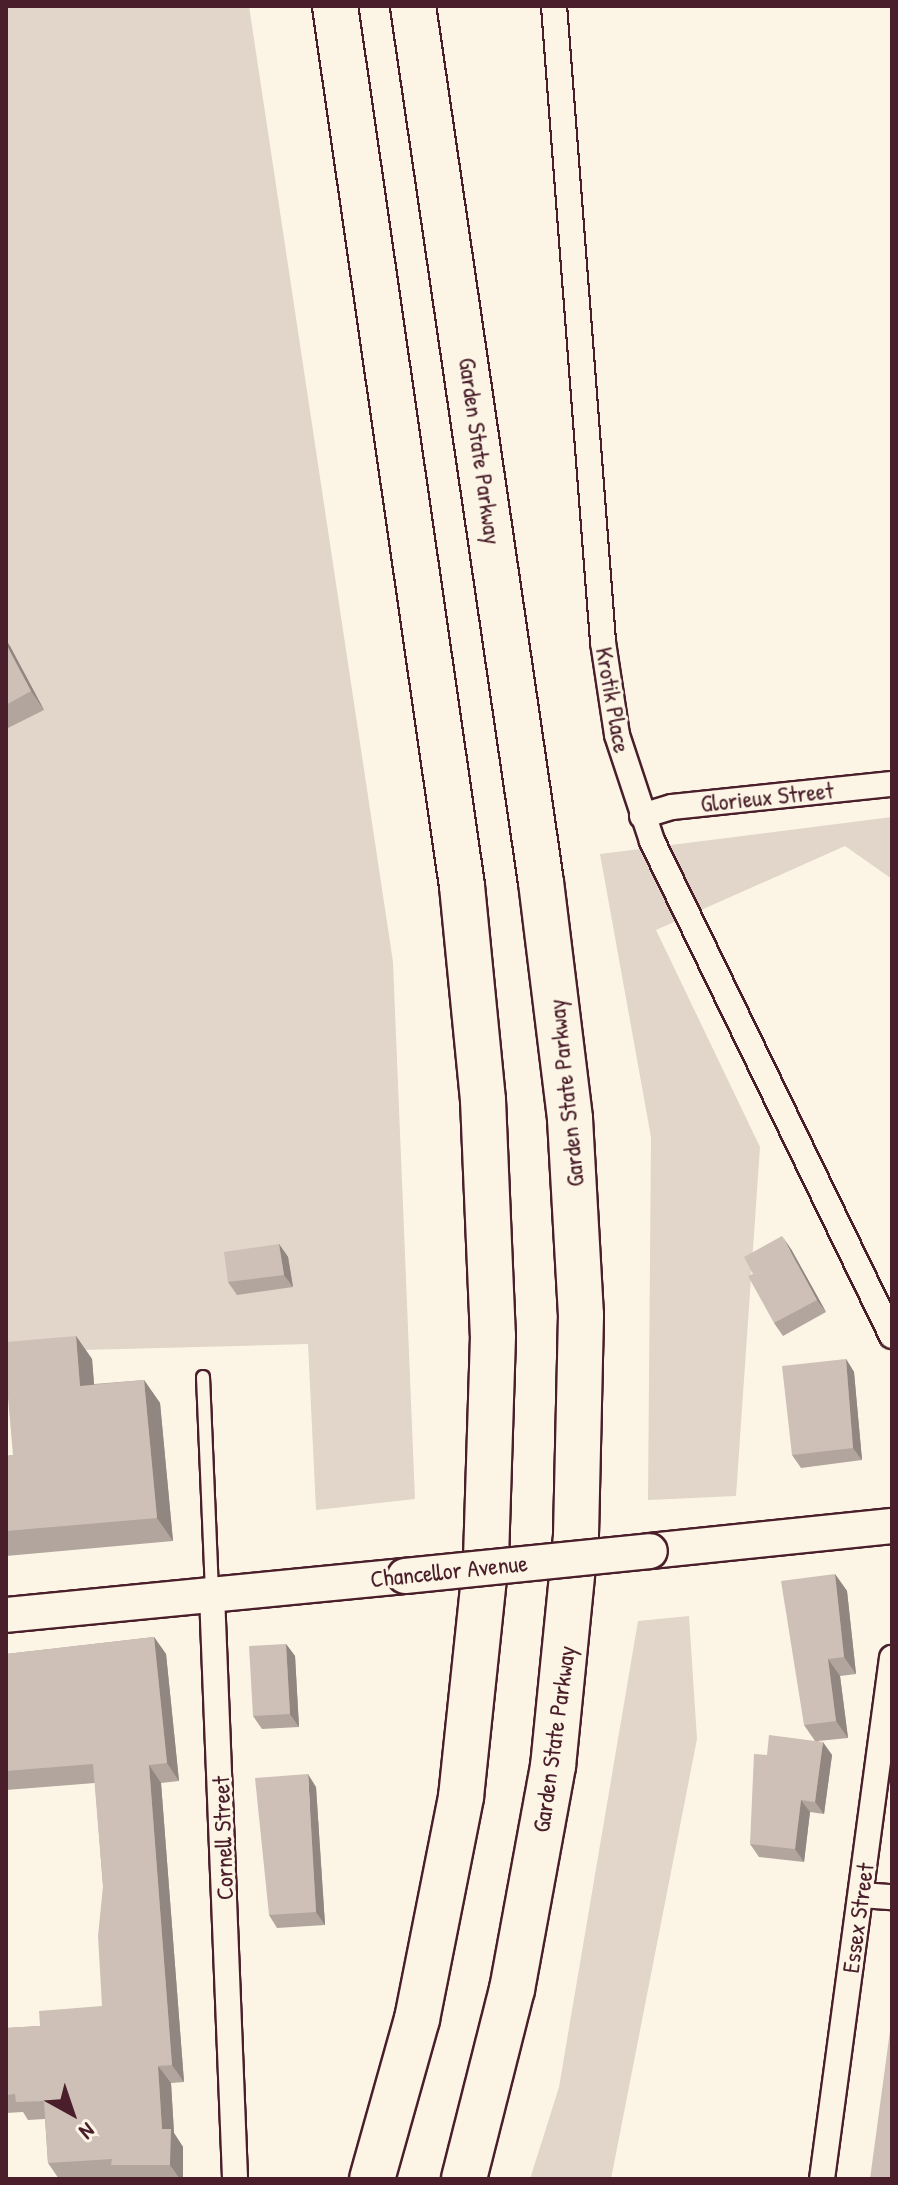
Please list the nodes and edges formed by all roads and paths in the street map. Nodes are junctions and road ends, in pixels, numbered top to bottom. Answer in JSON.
{"nodes":[{"id":1,"x":335,"y":6,"type":"edge"},
{"id":2,"x":413,"y":6,"type":"edge"},
{"id":3,"x":554,"y":6,"type":"edge"},
{"id":4,"x":892,"y":784,"type":"edge"},
{"id":5,"x":642,"y":816,"type":"junction"},
{"id":6,"x":892,"y":1336,"type":"edge"},
{"id":7,"x":203,"y":1377,"type":"dead end"},
{"id":8,"x":892,"y":1526,"type":"edge"},
{"id":9,"x":212,"y":1595,"type":"junction"},
{"id":10,"x":6,"y":1615,"type":"edge"},
{"id":11,"x":892,"y":1658,"type":"edge"},
{"id":12,"x":861,"y":1895,"type":"junction"},
{"id":13,"x":892,"y":1897,"type":"edge"},
{"id":14,"x":235,"y":2179,"type":"edge"},
{"id":15,"x":372,"y":2179,"type":"edge"},
{"id":16,"x":464,"y":2179,"type":"edge"},
{"id":17,"x":822,"y":2179,"type":"edge"}],
"edges":[{"from":1,"to":15,"type":"highway"},
{"from":2,"to":16,"type":"highway","name":"Garden State Parkway"},
{"from":3,"to":5,"type":"street","name":"Krotik Place"},
{"from":4,"to":5,"type":"street","name":"Glorieux Street"},
{"from":5,"to":6,"type":"street","name":"Krotik Place"},
{"from":7,"to":9,"type":"lane"},
{"from":8,"to":9,"type":"main road","name":"Chancellor Avenue","bridge":true},
{"from":9,"to":10,"type":"main road","name":"Chancellor Avenue"},
{"from":9,"to":14,"type":"street","name":"Cornell Street"},
{"from":11,"to":12,"type":"street","name":"Essex Street"},
{"from":12,"to":13,"type":"street"},
{"from":12,"to":17,"type":"street","name":"Essex Street"}]}
